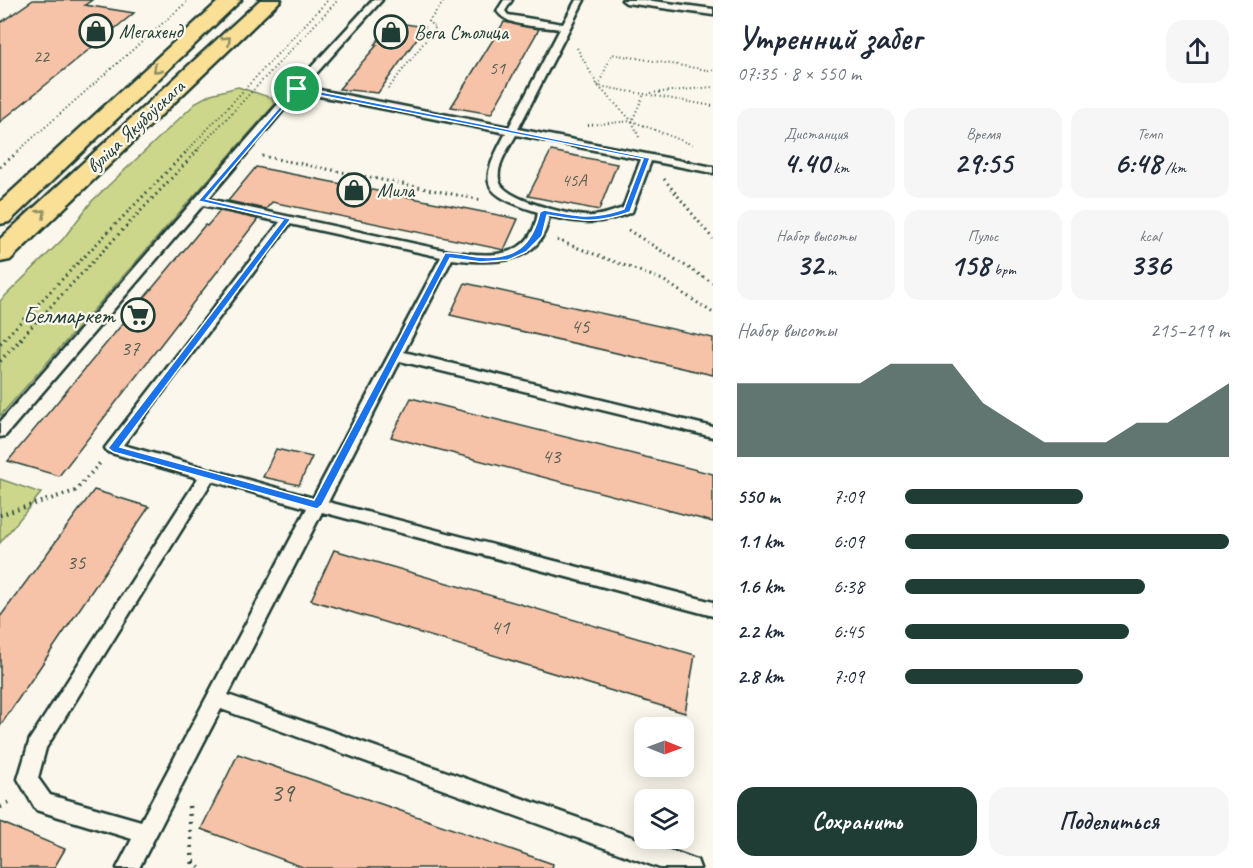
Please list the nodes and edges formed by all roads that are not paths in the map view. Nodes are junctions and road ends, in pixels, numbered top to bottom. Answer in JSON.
{"nodes":[{"id":1,"x":231,"y":0,"type":"edge"},
{"id":2,"x":271,"y":0,"type":"edge"},
{"id":3,"x":378,"y":0,"type":"edge"},
{"id":4,"x":508,"y":0,"type":"edge"},
{"id":5,"x":580,"y":0,"type":"edge"},
{"id":6,"x":626,"y":0,"type":"edge"},
{"id":7,"x":713,"y":12,"type":"edge"},
{"id":8,"x":566,"y":27,"type":"junction"},
{"id":9,"x":297,"y":89,"type":"junction"},
{"id":10,"x":512,"y":133,"type":"junction"},
{"id":11,"x":647,"y":158,"type":"junction"},
{"id":12,"x":713,"y":170,"type":"edge"},
{"id":13,"x":201,"y":201,"type":"junction"},
{"id":14,"x":544,"y":212,"type":"junction"},
{"id":15,"x":0,"y":216,"type":"edge"},
{"id":16,"x":288,"y":219,"type":"junction"},
{"id":17,"x":0,"y":254,"type":"edge"},
{"id":18,"x":448,"y":255,"type":"junction"},
{"id":19,"x":396,"y":355,"type":"junction"},
{"id":20,"x":0,"y":432,"type":"edge"},
{"id":21,"x":713,"y":432,"type":"edge"},
{"id":22,"x":208,"y":474,"type":"junction"},
{"id":23,"x":317,"y":505,"type":"junction"},
{"id":24,"x":713,"y":609,"type":"edge"},
{"id":25,"x":216,"y":699,"type":"junction"},
{"id":26,"x":147,"y":833,"type":"junction"},
{"id":27,"x":128,"y":868,"type":"edge"},
{"id":28,"x":689,"y":868,"type":"edge"}],
"edges":[{"from":1,"to":15,"type":"main road","name":"вуліца Якубоўскага","one_way":true},
{"from":17,"to":2,"type":"main road","name":"вуліца Якубоўскага","one_way":true},
{"from":3,"to":9,"type":"lane"},
{"from":4,"to":8,"type":"lane"},
{"from":5,"to":8,"type":"lane"},
{"from":6,"to":7,"type":"lane"},
{"from":8,"to":10,"type":"lane"},
{"from":9,"to":10,"type":"lane"},
{"from":9,"to":13,"type":"lane"},
{"from":10,"to":11,"type":"lane"},
{"from":10,"to":14,"type":"lane"},
{"from":11,"to":12,"type":"lane"},
{"from":11,"to":14,"type":"lane"},
{"from":13,"to":16,"type":"lane"},
{"from":13,"to":20,"type":"lane"},
{"from":14,"to":18,"type":"lane"},
{"from":16,"to":18,"type":"lane"},
{"from":16,"to":22,"type":"lane"},
{"from":18,"to":19,"type":"lane"},
{"from":19,"to":21,"type":"lane"},
{"from":19,"to":23,"type":"lane"},
{"from":22,"to":23,"type":"lane"},
{"from":22,"to":26,"type":"lane"},
{"from":23,"to":24,"type":"lane"},
{"from":23,"to":25,"type":"lane"},
{"from":25,"to":26,"type":"lane"},
{"from":25,"to":28,"type":"lane"},
{"from":26,"to":27,"type":"lane"}]}
